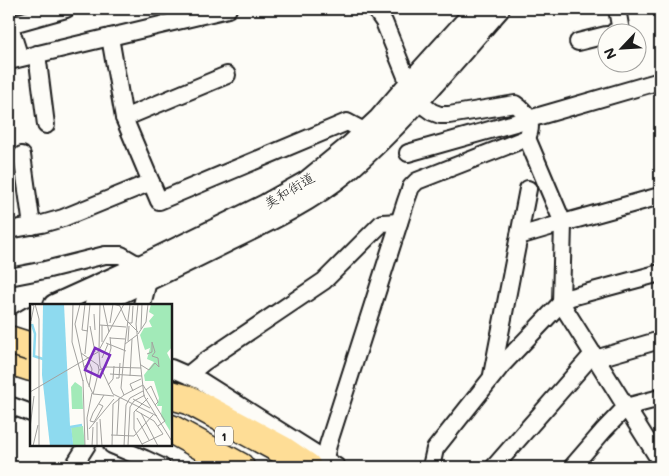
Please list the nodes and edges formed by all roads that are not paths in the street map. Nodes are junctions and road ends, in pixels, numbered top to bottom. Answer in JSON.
{"nodes":[{"id":1,"x":66,"y":9,"type":"edge"},
{"id":2,"x":228,"y":9,"type":"edge"},
{"id":3,"x":375,"y":9,"type":"edge"},
{"id":4,"x":477,"y":9,"type":"edge"},
{"id":5,"x":499,"y":9,"type":"edge"},
{"id":6,"x":619,"y":9,"type":"edge"},
{"id":7,"x":620,"y":22,"type":"edge"},
{"id":8,"x":9,"y":25,"type":"edge"},
{"id":9,"x":110,"y":37,"type":"junction"},
{"id":10,"x":596,"y":38,"type":"edge"},
{"id":11,"x":578,"y":42,"type":"dead end"},
{"id":12,"x":37,"y":54,"type":"junction"},
{"id":13,"x":14,"y":59,"type":"edge"},
{"id":14,"x":227,"y":75,"type":"dead end"},
{"id":15,"x":660,"y":81,"type":"edge"},
{"id":16,"x":409,"y":84,"type":"junction"},
{"id":17,"x":420,"y":100,"type":"junction"},
{"id":18,"x":124,"y":118,"type":"junction"},
{"id":19,"x":529,"y":119,"type":"junction"},
{"id":20,"x":46,"y":125,"type":"dead end"},
{"id":21,"x":366,"y":132,"type":"junction"},
{"id":22,"x":527,"y":138,"type":"junction"},
{"id":23,"x":408,"y":153,"type":"dead end"},
{"id":24,"x":22,"y":155,"type":"dead end"},
{"id":25,"x":151,"y":182,"type":"junction"},
{"id":26,"x":528,"y":189,"type":"dead end"},
{"id":27,"x":660,"y":196,"type":"edge"},
{"id":28,"x":399,"y":222,"type":"junction"},
{"id":29,"x":563,"y":223,"type":"junction"},
{"id":30,"x":32,"y":226,"type":"junction"},
{"id":31,"x":9,"y":230,"type":"edge"},
{"id":32,"x":519,"y":236,"type":"junction"},
{"id":33,"x":660,"y":273,"type":"edge"},
{"id":34,"x":144,"y":274,"type":"junction"},
{"id":35,"x":9,"y":277,"type":"edge"},
{"id":36,"x":99,"y":303,"type":"edge"},
{"id":37,"x":561,"y":303,"type":"junction"},
{"id":38,"x":57,"y":304,"type":"edge"},
{"id":39,"x":142,"y":304,"type":"edge"},
{"id":40,"x":660,"y":340,"type":"edge"},
{"id":41,"x":594,"y":357,"type":"junction"},
{"id":42,"x":9,"y":360,"type":"edge"},
{"id":43,"x":30,"y":367,"type":"edge"},
{"id":44,"x":172,"y":370,"type":"edge"},
{"id":45,"x":492,"y":377,"type":"junction"},
{"id":46,"x":180,"y":385,"type":"edge"},
{"id":47,"x":660,"y":398,"type":"edge"},
{"id":48,"x":9,"y":406,"type":"edge"},
{"id":49,"x":626,"y":407,"type":"junction"},
{"id":50,"x":172,"y":409,"type":"edge"},
{"id":51,"x":30,"y":413,"type":"edge"},
{"id":52,"x":172,"y":430,"type":"edge"},
{"id":53,"x":86,"y":446,"type":"edge"},
{"id":54,"x":114,"y":446,"type":"edge"},
{"id":55,"x":170,"y":446,"type":"edge"},
{"id":56,"x":279,"y":459,"type":"edge"},
{"id":57,"x":660,"y":462,"type":"edge"},
{"id":58,"x":323,"y":465,"type":"edge"},
{"id":59,"x":200,"y":466,"type":"edge"},
{"id":60,"x":73,"y":467,"type":"edge"},
{"id":61,"x":162,"y":467,"type":"edge"},
{"id":62,"x":240,"y":467,"type":"edge"},
{"id":63,"x":430,"y":467,"type":"edge"},
{"id":64,"x":494,"y":467,"type":"edge"},
{"id":65,"x":572,"y":467,"type":"edge"},
{"id":66,"x":654,"y":467,"type":"edge"}],
"edges":[{"from":1,"to":8,"type":"street"},
{"from":2,"to":9,"type":"street"},
{"from":3,"to":16,"type":"street"},
{"from":4,"to":16,"type":"street","name":"美和街道"},
{"from":5,"to":17,"type":"street","name":"美和街道"},
{"from":6,"to":7,"type":"street"},
{"from":8,"to":13,"type":"street"},
{"from":9,"to":12,"type":"street"},
{"from":9,"to":18,"type":"street"},
{"from":10,"to":11,"type":"street"},
{"from":12,"to":13,"type":"street"},
{"from":12,"to":20,"type":"street"},
{"from":14,"to":18,"type":"street"},
{"from":15,"to":19,"type":"street"},
{"from":16,"to":17,"type":"street"},
{"from":16,"to":21,"type":"street","name":"美和街道"},
{"from":17,"to":19,"type":"street"},
{"from":17,"to":34,"type":"street","name":"美和街道"},
{"from":18,"to":25,"type":"street"},
{"from":19,"to":22,"type":"street"},
{"from":19,"to":23,"type":"street"},
{"from":21,"to":25,"type":"street"},
{"from":21,"to":34,"type":"street","name":"美和街道"},
{"from":22,"to":28,"type":"street"},
{"from":22,"to":29,"type":"street"},
{"from":24,"to":30,"type":"street"},
{"from":25,"to":30,"type":"street"},
{"from":26,"to":32,"type":"street"},
{"from":27,"to":29,"type":"street"},
{"from":28,"to":46,"type":"street"},
{"from":28,"to":58,"type":"street"},
{"from":29,"to":32,"type":"street"},
{"from":29,"to":37,"type":"street"},
{"from":30,"to":31,"type":"street"},
{"from":32,"to":45,"type":"street"},
{"from":33,"to":37,"type":"street"},
{"from":34,"to":35,"type":"street"},
{"from":34,"to":36,"type":"street","name":"美和街道"},
{"from":34,"to":38,"type":"street","name":"美和街道"},
{"from":34,"to":39,"type":"street"},
{"from":37,"to":41,"type":"street"},
{"from":37,"to":45,"type":"street"},
{"from":40,"to":41,"type":"street"},
{"from":41,"to":49,"type":"street"},
{"from":41,"to":64,"type":"street"},
{"from":42,"to":43,"type":"highway"},
{"from":44,"to":46,"type":"street"},
{"from":45,"to":63,"type":"street"},
{"from":46,"to":56,"type":"highway"},
{"from":46,"to":58,"type":"street"},
{"from":47,"to":49,"type":"street"},
{"from":48,"to":51,"type":"street"},
{"from":49,"to":57,"type":"street"},
{"from":49,"to":65,"type":"street"},
{"from":50,"to":56,"type":"highway","number":"1"},
{"from":52,"to":62,"type":"highway","number":"1"},
{"from":53,"to":60,"type":"street"},
{"from":54,"to":61,"type":"street"},
{"from":55,"to":59,"type":"highway"},
{"from":56,"to":58,"type":"highway"},
{"from":57,"to":66,"type":"street"}]}
